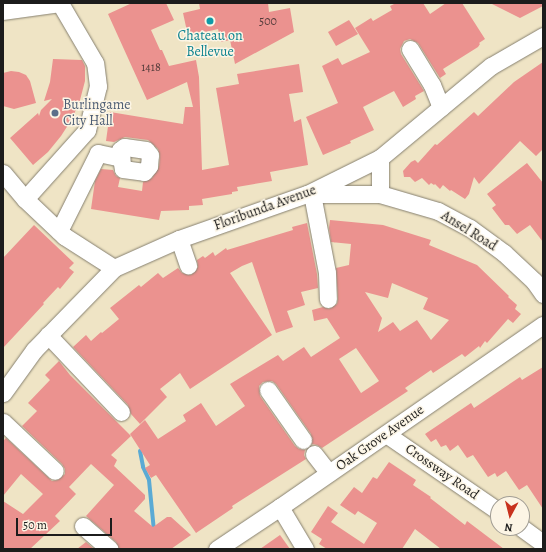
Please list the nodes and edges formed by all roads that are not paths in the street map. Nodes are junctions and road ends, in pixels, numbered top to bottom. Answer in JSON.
{"nodes":[{"id":1,"x":60,"y":3,"type":"edge"},
{"id":2,"x":3,"y":11,"type":"edge"},
{"id":3,"x":543,"y":36,"type":"edge"},
{"id":4,"x":410,"y":49,"type":"dead end"},
{"id":5,"x":441,"y":107,"type":"junction"},
{"id":6,"x":119,"y":157,"type":"dead end"},
{"id":7,"x":380,"y":158,"type":"junction"},
{"id":8,"x":3,"y":173,"type":"edge"},
{"id":9,"x":310,"y":194,"type":"junction"},
{"id":10,"x":380,"y":194,"type":"junction"},
{"id":11,"x":25,"y":199,"type":"junction"},
{"id":12,"x":59,"y":231,"type":"junction"},
{"id":13,"x":179,"y":239,"type":"junction"},
{"id":14,"x":188,"y":266,"type":"dead end"},
{"id":15,"x":114,"y":268,"type":"junction"},
{"id":16,"x":543,"y":294,"type":"edge"},
{"id":17,"x":328,"y":299,"type":"dead end"},
{"id":18,"x":543,"y":325,"type":"edge"},
{"id":19,"x":48,"y":335,"type":"junction"},
{"id":20,"x":268,"y":390,"type":"dead end"},
{"id":21,"x":3,"y":393,"type":"edge"},
{"id":22,"x":121,"y":412,"type":"dead end"},
{"id":23,"x":3,"y":422,"type":"edge"},
{"id":24,"x":386,"y":434,"type":"junction"},
{"id":25,"x":303,"y":440,"type":"dead end"},
{"id":26,"x":314,"y":454,"type":"dead end"},
{"id":27,"x":54,"y":471,"type":"dead end"},
{"id":28,"x":329,"y":473,"type":"junction"},
{"id":29,"x":490,"y":506,"type":"edge"},
{"id":30,"x":280,"y":507,"type":"junction"},
{"id":31,"x":83,"y":526,"type":"dead end"},
{"id":32,"x":530,"y":534,"type":"edge"},
{"id":33,"x":543,"y":543,"type":"edge"},
{"id":34,"x":109,"y":549,"type":"edge"},
{"id":35,"x":217,"y":549,"type":"edge"},
{"id":36,"x":306,"y":549,"type":"edge"}],
"edges":[{"from":1,"to":2,"type":"street"},
{"from":1,"to":11,"type":"street"},
{"from":3,"to":5,"type":"street","name":"Floribunda Avenue"},
{"from":4,"to":5,"type":"street"},
{"from":5,"to":7,"type":"street","name":"Floribunda Avenue"},
{"from":6,"to":12,"type":"street"},
{"from":7,"to":9,"type":"street","name":"Floribunda Avenue"},
{"from":7,"to":10,"type":"street"},
{"from":8,"to":11,"type":"street"},
{"from":9,"to":10,"type":"street","name":"Ansel Road"},
{"from":9,"to":13,"type":"street","name":"Floribunda Avenue"},
{"from":9,"to":17,"type":"street"},
{"from":10,"to":16,"type":"street","name":"Ansel Road"},
{"from":11,"to":12,"type":"street"},
{"from":12,"to":15,"type":"street"},
{"from":13,"to":14,"type":"street"},
{"from":13,"to":15,"type":"street","name":"Floribunda Avenue"},
{"from":15,"to":19,"type":"street","name":"Floribunda Avenue"},
{"from":18,"to":24,"type":"street","name":"Oak Grove Avenue"},
{"from":19,"to":21,"type":"street","name":"Floribunda Avenue"},
{"from":19,"to":22,"type":"street"},
{"from":20,"to":25,"type":"street"},
{"from":23,"to":27,"type":"street"},
{"from":24,"to":28,"type":"street","name":"Oak Grove Avenue"},
{"from":24,"to":29,"type":"street","name":"Crossway Road"},
{"from":26,"to":28,"type":"street"},
{"from":28,"to":30,"type":"street","name":"Oak Grove Avenue"},
{"from":30,"to":35,"type":"street","name":"Oak Grove Avenue"},
{"from":30,"to":36,"type":"street"},
{"from":31,"to":34,"type":"street"},
{"from":32,"to":33,"type":"street"}]}
